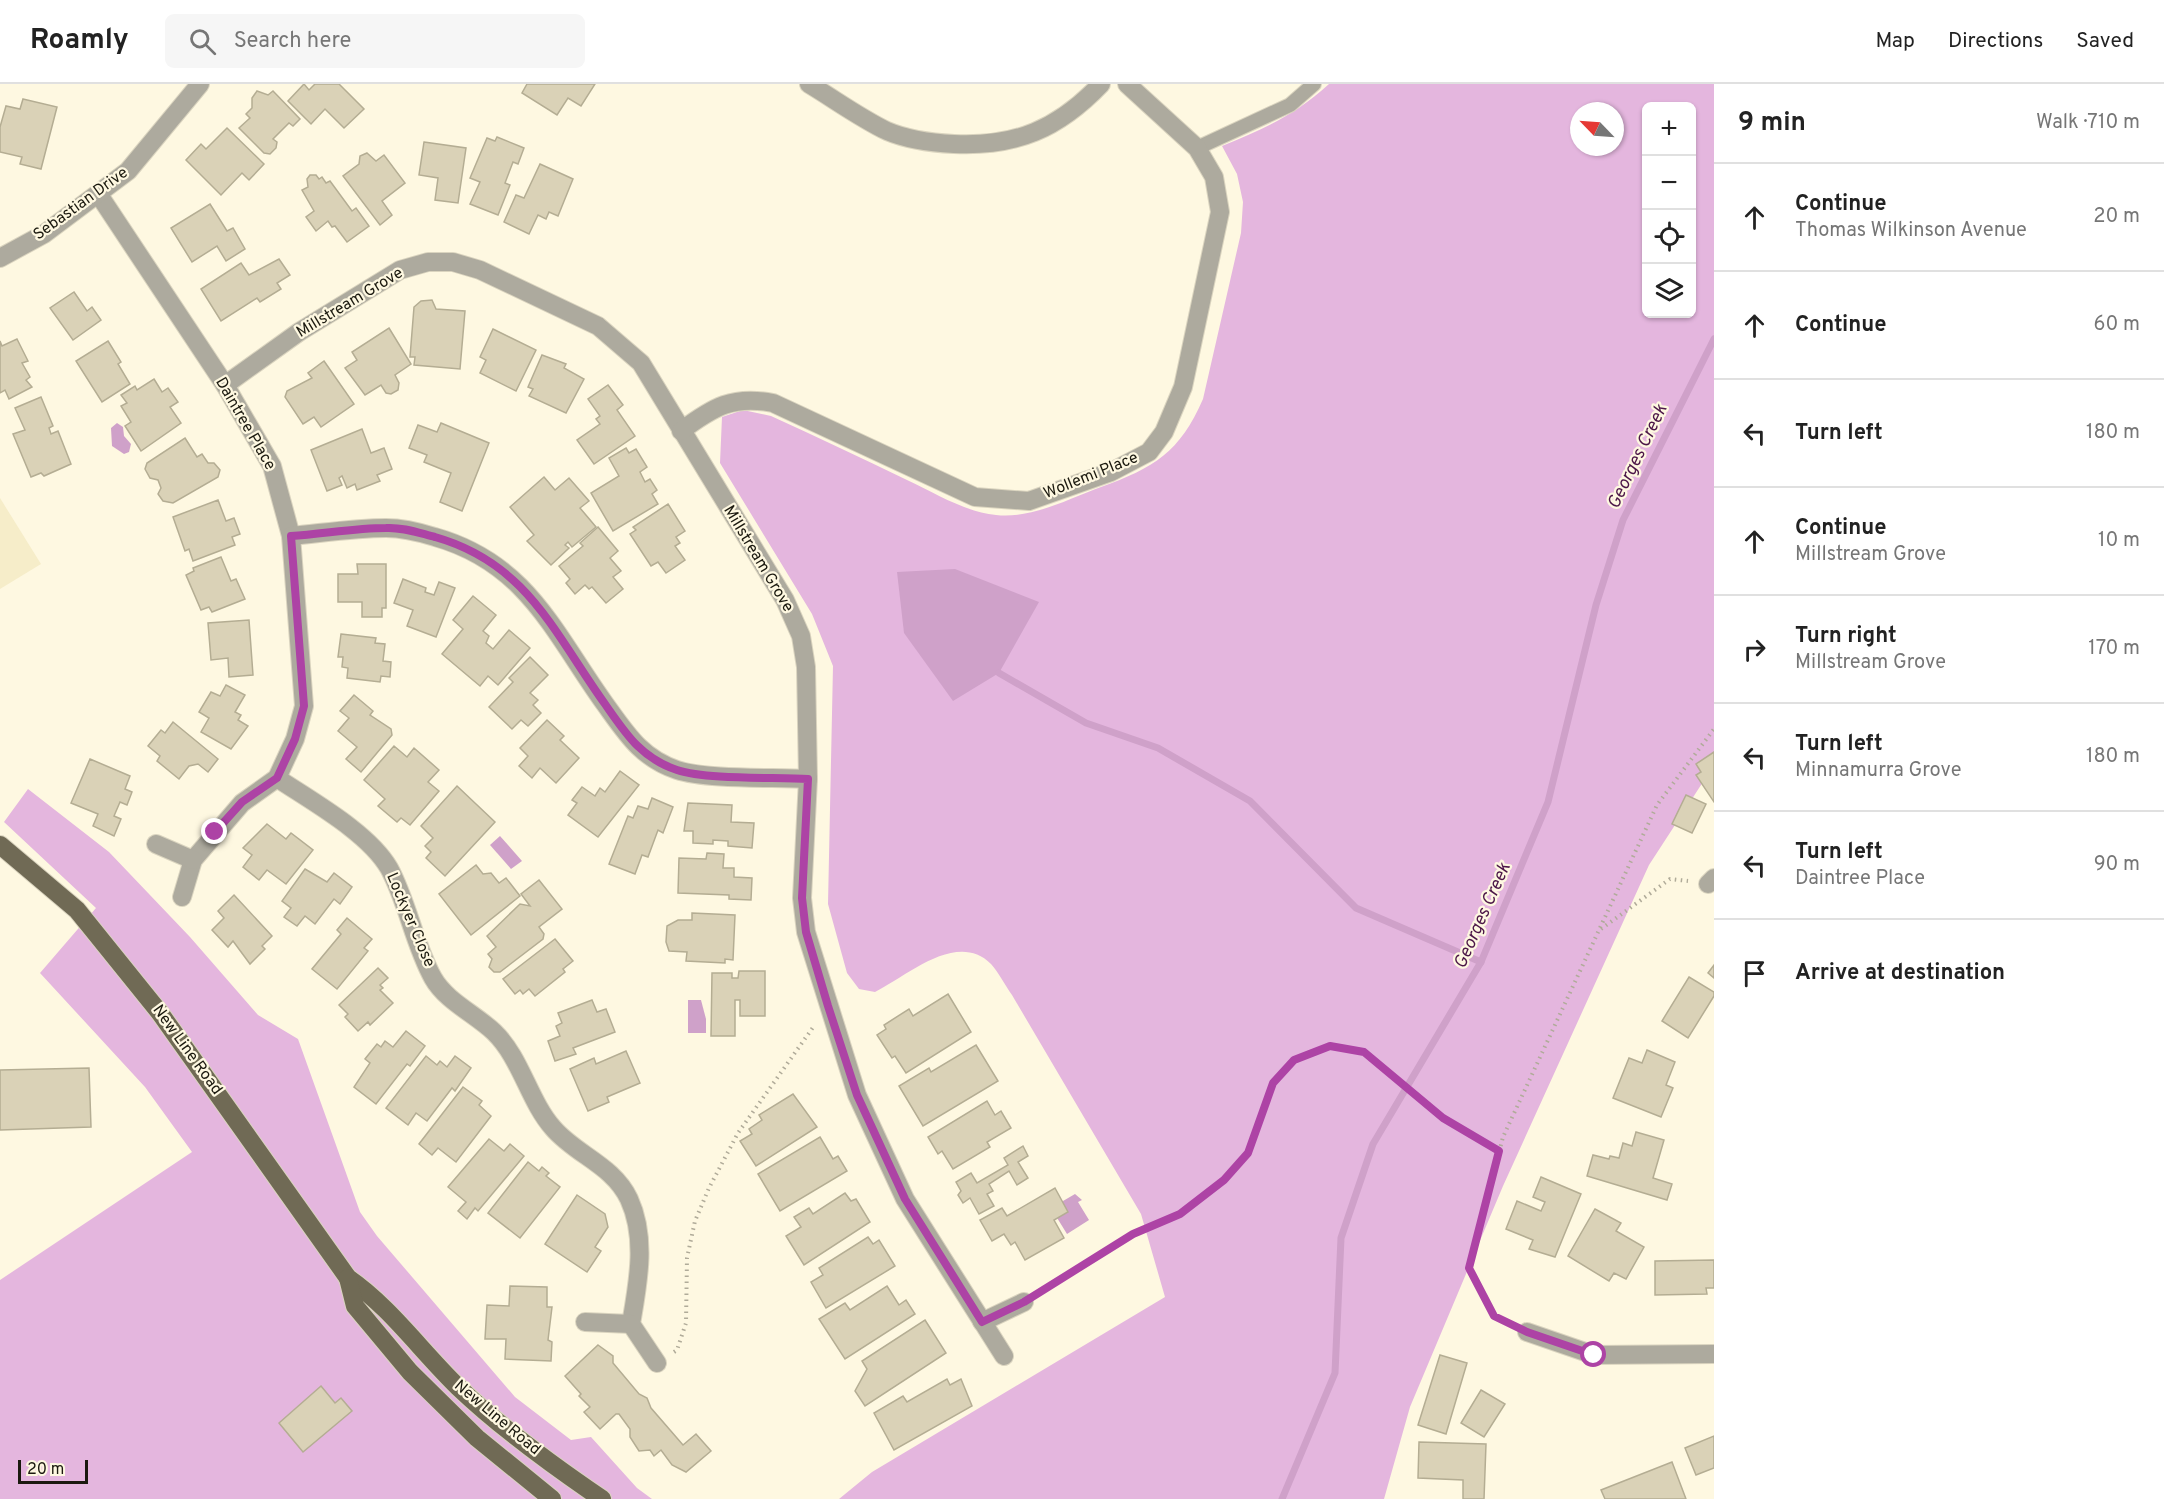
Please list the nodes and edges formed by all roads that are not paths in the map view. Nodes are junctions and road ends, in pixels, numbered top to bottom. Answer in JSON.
{"nodes":[{"id":1,"x":200,"y":84,"type":"edge"},
{"id":2,"x":808,"y":84,"type":"edge"},
{"id":3,"x":1101,"y":84,"type":"edge"},
{"id":4,"x":1127,"y":84,"type":"edge"},
{"id":5,"x":1314,"y":84,"type":"edge"},
{"id":6,"x":1197,"y":148,"type":"junction"},
{"id":7,"x":99,"y":195,"type":"junction"},
{"id":8,"x":0,"y":258,"type":"edge"},
{"id":9,"x":225,"y":385,"type":"junction"},
{"id":10,"x":681,"y":431,"type":"junction"},
{"id":11,"x":291,"y":536,"type":"junction"},
{"id":12,"x":277,"y":778,"type":"junction"},
{"id":13,"x":808,"y":779,"type":"junction"},
{"id":14,"x":156,"y":843,"type":"dead end"},
{"id":15,"x":0,"y":845,"type":"edge"},
{"id":16,"x":193,"y":860,"type":"junction"},
{"id":17,"x":182,"y":897,"type":"dead end"},
{"id":18,"x":348,"y":1278,"type":"junction"},
{"id":19,"x":1024,"y":1302,"type":"road end"},
{"id":20,"x":585,"y":1322,"type":"dead end"},
{"id":21,"x":982,"y":1322,"type":"junction"},
{"id":22,"x":631,"y":1324,"type":"junction"},
{"id":23,"x":1527,"y":1332,"type":"road end"},
{"id":24,"x":1714,"y":1354,"type":"edge"},
{"id":25,"x":1004,"y":1356,"type":"dead end"},
{"id":26,"x":657,"y":1363,"type":"road end"},
{"id":27,"x":552,"y":1499,"type":"edge"},
{"id":28,"x":602,"y":1499,"type":"edge"}],
"edges":[{"from":1,"to":7,"type":"street","name":"Sebastian Drive"},
{"from":2,"to":3,"type":"street"},
{"from":4,"to":6,"type":"street","name":"Wollemi Place"},
{"from":5,"to":6,"type":"lane"},
{"from":6,"to":10,"type":"street","name":"Wollemi Place"},
{"from":7,"to":8,"type":"street","name":"Sebastian Drive"},
{"from":7,"to":9,"type":"street","name":"Daintree Place"},
{"from":9,"to":10,"type":"street","name":"Millstream Grove"},
{"from":9,"to":11,"type":"street","name":"Daintree Place"},
{"from":10,"to":13,"type":"street","name":"Millstream Grove"},
{"from":11,"to":12,"type":"street","name":"Daintree Place"},
{"from":11,"to":13,"type":"street"},
{"from":12,"to":16,"type":"street"},
{"from":12,"to":22,"type":"street","name":"Lockyer Close"},
{"from":13,"to":21,"type":"street","name":"Millstream Grove"},
{"from":14,"to":16,"type":"street"},
{"from":15,"to":18,"type":"main road","name":"New Line Road"},
{"from":16,"to":17,"type":"street"},
{"from":18,"to":27,"type":"main road","name":"New Line Road"},
{"from":18,"to":28,"type":"main road","name":"New Line Road"},
{"from":19,"to":21,"type":"street"},
{"from":20,"to":22,"type":"street"},
{"from":21,"to":25,"type":"street","name":"Millstream Grove"},
{"from":22,"to":26,"type":"street"},
{"from":23,"to":24,"type":"street"}]}
